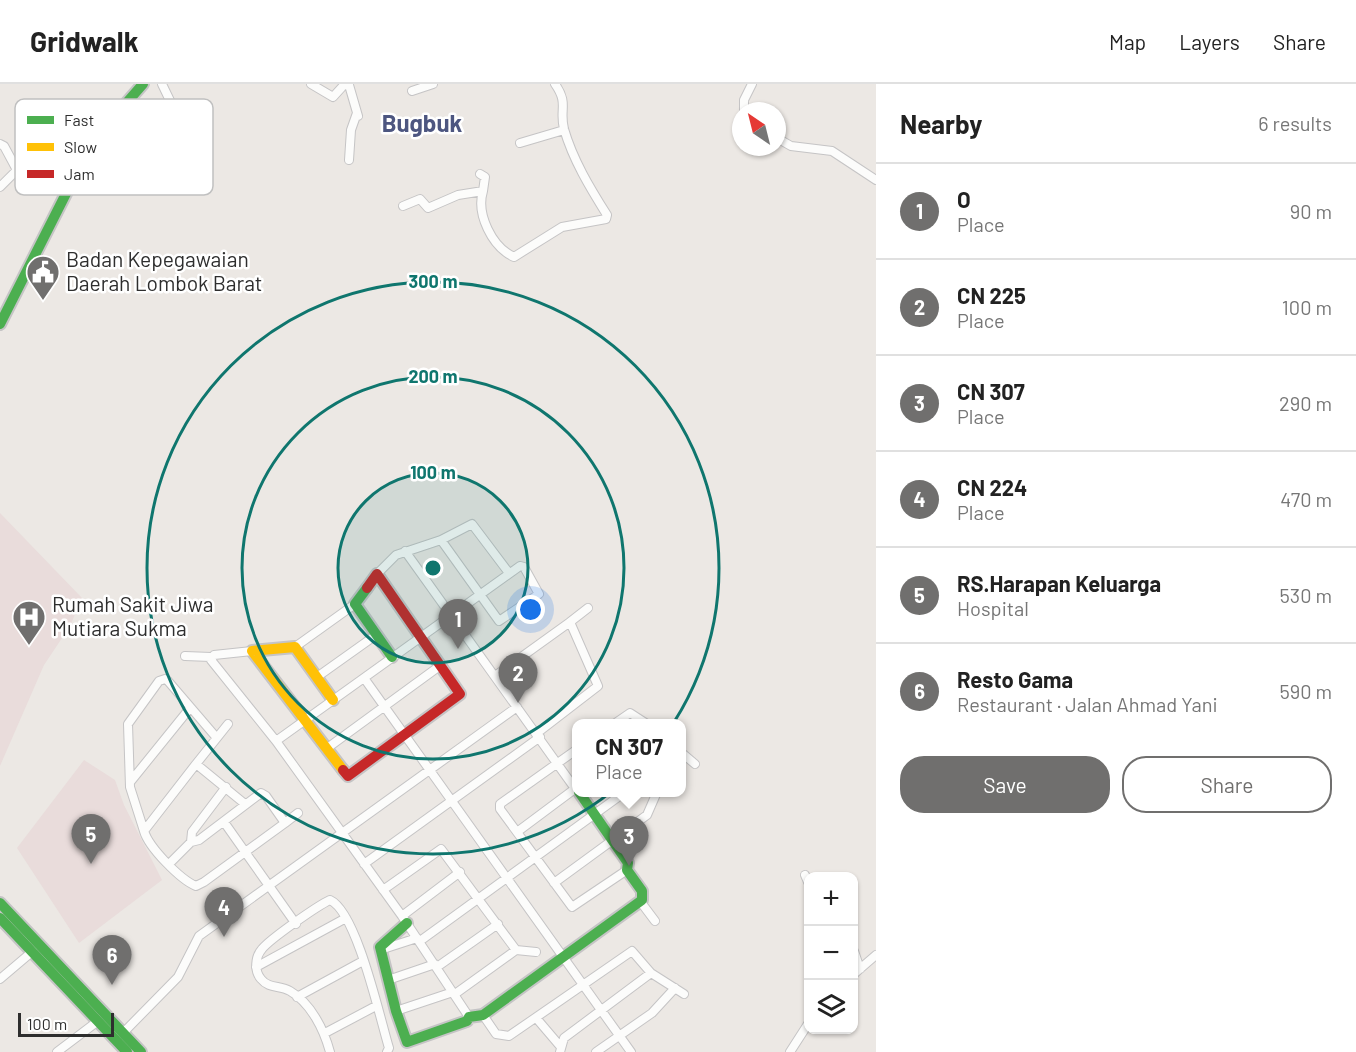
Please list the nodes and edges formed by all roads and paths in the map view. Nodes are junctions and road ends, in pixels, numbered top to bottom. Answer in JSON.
{"nodes":[{"id":1,"x":143,"y":84,"type":"edge"},
{"id":2,"x":162,"y":84,"type":"edge"},
{"id":3,"x":311,"y":84,"type":"edge"},
{"id":4,"x":433,"y":84,"type":"edge"},
{"id":5,"x":555,"y":84,"type":"edge"},
{"id":6,"x":752,"y":84,"type":"edge"},
{"id":7,"x":349,"y":85,"type":"edge"},
{"id":8,"x":412,"y":92,"type":"dead end"},
{"id":9,"x":130,"y":99,"type":"edge"},
{"id":10,"x":169,"y":99,"type":"edge"},
{"id":11,"x":744,"y":102,"type":"edge"},
{"id":12,"x":357,"y":113,"type":"junction"},
{"id":13,"x":358,"y":122,"type":"dead end"},
{"id":14,"x":564,"y":130,"type":"junction"},
{"id":15,"x":520,"y":142,"type":"dead end"},
{"id":16,"x":786,"y":143,"type":"edge"},
{"id":17,"x":0,"y":144,"type":"edge"},
{"id":18,"x":349,"y":160,"type":"dead end"},
{"id":19,"x":15,"y":166,"type":"edge"},
{"id":20,"x":15,"y":172,"type":"edge"},
{"id":21,"x":480,"y":174,"type":"dead end"},
{"id":22,"x":876,"y":180,"type":"edge"},
{"id":23,"x":2,"y":182,"type":"edge"},
{"id":24,"x":483,"y":190,"type":"junction"},
{"id":25,"x":64,"y":195,"type":"edge"},
{"id":26,"x":403,"y":206,"type":"dead end"},
{"id":27,"x":1,"y":318,"type":"edge"},
{"id":28,"x":441,"y":540,"type":"junction"},
{"id":29,"x":405,"y":551,"type":"junction"},
{"id":30,"x":509,"y":573,"type":"junction"},
{"id":31,"x":377,"y":574,"type":"junction"},
{"id":32,"x":480,"y":594,"type":"junction"},
{"id":33,"x":355,"y":604,"type":"junction"},
{"id":34,"x":588,"y":608,"type":"dead end"},
{"id":35,"x":451,"y":615,"type":"junction"},
{"id":36,"x":570,"y":622,"type":"junction"},
{"id":37,"x":376,"y":635,"type":"junction"},
{"id":38,"x":421,"y":637,"type":"junction"},
{"id":39,"x":295,"y":647,"type":"junction"},
{"id":40,"x":252,"y":651,"type":"junction"},
{"id":41,"x":185,"y":656,"type":"dead end"},
{"id":42,"x":211,"y":657,"type":"junction"},
{"id":43,"x":392,"y":657,"type":"junction"},
{"id":44,"x":441,"y":665,"type":"junction"},
{"id":45,"x":317,"y":676,"type":"junction"},
{"id":46,"x":495,"y":676,"type":"junction"},
{"id":47,"x":364,"y":678,"type":"junction"},
{"id":48,"x":333,"y":700,"type":"junction"},
{"id":49,"x":384,"y":707,"type":"junction"},
{"id":50,"x":517,"y":707,"type":"junction"},
{"id":51,"x":190,"y":708,"type":"junction"},
{"id":52,"x":620,"y":719,"type":"edge"},
{"id":53,"x":640,"y":719,"type":"edge"},
{"id":54,"x":305,"y":721,"type":"junction"},
{"id":55,"x":228,"y":724,"type":"dead end"},
{"id":56,"x":539,"y":735,"type":"junction"},
{"id":57,"x":216,"y":737,"type":"junction"},
{"id":58,"x":405,"y":737,"type":"junction"},
{"id":59,"x":276,"y":741,"type":"junction"},
{"id":60,"x":326,"y":749,"type":"junction"},
{"id":61,"x":572,"y":753,"type":"edge"},
{"id":62,"x":686,"y":757,"type":"edge"},
{"id":63,"x":558,"y":763,"type":"junction"},
{"id":64,"x":196,"y":764,"type":"junction"},
{"id":65,"x":695,"y":764,"type":"dead end"},
{"id":66,"x":429,"y":771,"type":"junction"},
{"id":67,"x":130,"y":781,"type":"junction"},
{"id":68,"x":572,"y":783,"type":"edge"},
{"id":69,"x":226,"y":787,"type":"junction"},
{"id":70,"x":572,"y":794,"type":"edge"},
{"id":71,"x":582,"y":797,"type":"edge"},
{"id":72,"x":619,"y":797,"type":"edge"},
{"id":73,"x":655,"y":797,"type":"edge"},
{"id":74,"x":451,"y":802,"type":"junction"},
{"id":75,"x":245,"y":804,"type":"junction"},
{"id":76,"x":298,"y":813,"type":"dead end"},
{"id":77,"x":594,"y":815,"type":"junction"},
{"id":78,"x":224,"y":822,"type":"junction"},
{"id":79,"x":285,"y":823,"type":"junction"},
{"id":80,"x":144,"y":831,"type":"junction"},
{"id":81,"x":517,"y":832,"type":"junction"},
{"id":82,"x":342,"y":834,"type":"junction"},
{"id":83,"x":613,"y":840,"type":"junction"},
{"id":84,"x":191,"y":842,"type":"junction"},
{"id":85,"x":245,"y":852,"type":"junction"},
{"id":86,"x":536,"y":858,"type":"junction"},
{"id":87,"x":169,"y":864,"type":"junction"},
{"id":88,"x":364,"y":864,"type":"junction"},
{"id":89,"x":627,"y":870,"type":"junction"},
{"id":90,"x":460,"y":872,"type":"junction"},
{"id":91,"x":507,"y":878,"type":"junction"},
{"id":92,"x":554,"y":883,"type":"junction"},
{"id":93,"x":269,"y":886,"type":"junction"},
{"id":94,"x":383,"y":890,"type":"junction"},
{"id":95,"x":480,"y":898,"type":"junction"},
{"id":96,"x":640,"y":901,"type":"junction"},
{"id":97,"x":0,"y":903,"type":"edge"},
{"id":98,"x":0,"y":918,"type":"edge"},
{"id":99,"x":346,"y":918,"type":"junction"},
{"id":100,"x":405,"y":919,"type":"junction"},
{"id":101,"x":655,"y":921,"type":"dead end"},
{"id":102,"x":296,"y":924,"type":"junction"},
{"id":103,"x":498,"y":924,"type":"junction"},
{"id":104,"x":419,"y":939,"type":"junction"},
{"id":105,"x":380,"y":950,"type":"junction"},
{"id":106,"x":516,"y":950,"type":"junction"},
{"id":107,"x":536,"y":952,"type":"dead end"},
{"id":108,"x":876,"y":955,"type":"edge"},
{"id":109,"x":44,"y":957,"type":"junction"},
{"id":110,"x":564,"y":957,"type":"junction"},
{"id":111,"x":363,"y":961,"type":"junction"},
{"id":112,"x":436,"y":966,"type":"junction"},
{"id":113,"x":256,"y":967,"type":"junction"},
{"id":114,"x":858,"y":970,"type":"edge"},
{"id":115,"x":651,"y":973,"type":"junction"},
{"id":116,"x":0,"y":979,"type":"edge"},
{"id":117,"x":388,"y":980,"type":"junction"},
{"id":118,"x":583,"y":985,"type":"junction"},
{"id":119,"x":675,"y":988,"type":"junction"},
{"id":120,"x":454,"y":993,"type":"junction"},
{"id":121,"x":684,"y":994,"type":"dead end"},
{"id":122,"x":297,"y":997,"type":"junction"},
{"id":123,"x":376,"y":1006,"type":"junction"},
{"id":124,"x":601,"y":1010,"type":"junction"},
{"id":125,"x":396,"y":1011,"type":"junction"},
{"id":126,"x":483,"y":1016,"type":"junction"},
{"id":127,"x":469,"y":1017,"type":"junction"},
{"id":128,"x":537,"y":1019,"type":"junction"},
{"id":129,"x":98,"y":1021,"type":"junction"},
{"id":130,"x":804,"y":1030,"type":"edge"},
{"id":131,"x":123,"y":1033,"type":"junction"},
{"id":132,"x":325,"y":1033,"type":"junction"},
{"id":133,"x":620,"y":1036,"type":"junction"},
{"id":134,"x":560,"y":1049,"type":"edge"},
{"id":135,"x":57,"y":1052,"type":"edge"},
{"id":136,"x":127,"y":1052,"type":"edge"},
{"id":137,"x":141,"y":1052,"type":"edge"},
{"id":138,"x":330,"y":1052,"type":"edge"},
{"id":139,"x":387,"y":1052,"type":"edge"},
{"id":140,"x":597,"y":1052,"type":"edge"},
{"id":141,"x":631,"y":1052,"type":"edge"},
{"id":142,"x":790,"y":1052,"type":"edge"}],
"edges":[{"from":1,"to":9,"type":"main road"},
{"from":2,"to":10,"type":"street"},
{"from":3,"to":7,"type":"street"},
{"from":4,"to":8,"type":"street"},
{"from":5,"to":14,"type":"street"},
{"from":6,"to":11,"type":"street"},
{"from":7,"to":12,"type":"street"},
{"from":12,"to":13,"type":"street"},
{"from":12,"to":18,"type":"street"},
{"from":14,"to":15,"type":"street"},
{"from":14,"to":24,"type":"street"},
{"from":16,"to":22,"type":"street"},
{"from":17,"to":19,"type":"street"},
{"from":20,"to":23,"type":"street"},
{"from":21,"to":24,"type":"street"},
{"from":24,"to":26,"type":"street"},
{"from":25,"to":27,"type":"main road"},
{"from":28,"to":29,"type":"street"},
{"from":28,"to":30,"type":"street"},
{"from":28,"to":32,"type":"street"},
{"from":29,"to":31,"type":"street"},
{"from":29,"to":35,"type":"street"},
{"from":30,"to":32,"type":"street"},
{"from":30,"to":32,"type":"street"},
{"from":31,"to":33,"type":"main road"},
{"from":31,"to":38,"type":"main road"},
{"from":32,"to":35,"type":"street"},
{"from":33,"to":37,"type":"main road"},
{"from":33,"to":39,"type":"street"},
{"from":34,"to":36,"type":"street"},
{"from":35,"to":38,"type":"street"},
{"from":35,"to":46,"type":"street"},
{"from":36,"to":46,"type":"street"},
{"from":36,"to":56,"type":"street"},
{"from":37,"to":43,"type":"main road"},
{"from":37,"to":45,"type":"street"},
{"from":38,"to":43,"type":"street"},
{"from":38,"to":44,"type":"main road"},
{"from":39,"to":40,"type":"main road"},
{"from":39,"to":45,"type":"main road"},
{"from":40,"to":42,"type":"street"},
{"from":40,"to":54,"type":"main road"},
{"from":41,"to":42,"type":"street"},
{"from":42,"to":59,"type":"street"},
{"from":43,"to":47,"type":"street"},
{"from":44,"to":49,"type":"street"},
{"from":44,"to":58,"type":"main road"},
{"from":45,"to":48,"type":"main road"},
{"from":46,"to":50,"type":"street"},
{"from":47,"to":48,"type":"street"},
{"from":47,"to":49,"type":"street"},
{"from":48,"to":54,"type":"street"},
{"from":49,"to":58,"type":"street"},
{"from":49,"to":60,"type":"street"},
{"from":50,"to":56,"type":"street"},
{"from":50,"to":66,"type":"street"},
{"from":51,"to":57,"type":"street"},
{"from":51,"to":67,"type":"street"},
{"from":51,"to":67,"type":"street"},
{"from":52,"to":53,"type":"street"},
{"from":54,"to":59,"type":"street"},
{"from":54,"to":60,"type":"main road"},
{"from":55,"to":57,"type":"street"},
{"from":56,"to":63,"type":"street"},
{"from":56,"to":74,"type":"street"},
{"from":57,"to":64,"type":"street"},
{"from":58,"to":60,"type":"main road"},
{"from":58,"to":66,"type":"street"},
{"from":59,"to":82,"type":"street"},
{"from":61,"to":63,"type":"street"},
{"from":62,"to":65,"type":"street"},
{"from":63,"to":68,"type":"street"},
{"from":63,"to":81,"type":"street"},
{"from":64,"to":69,"type":"street"},
{"from":64,"to":80,"type":"street"},
{"from":66,"to":74,"type":"street"},
{"from":66,"to":82,"type":"street"},
{"from":67,"to":80,"type":"street"},
{"from":69,"to":75,"type":"street"},
{"from":69,"to":84,"type":"street"},
{"from":70,"to":81,"type":"street"},
{"from":71,"to":77,"type":"main road"},
{"from":72,"to":77,"type":"street"},
{"from":73,"to":83,"type":"street"},
{"from":74,"to":88,"type":"street"},
{"from":74,"to":91,"type":"street"},
{"from":75,"to":78,"type":"street"},
{"from":75,"to":79,"type":"street"},
{"from":76,"to":79,"type":"street"},
{"from":77,"to":83,"type":"main road"},
{"from":77,"to":86,"type":"street"},
{"from":78,"to":84,"type":"street"},
{"from":78,"to":85,"type":"street"},
{"from":79,"to":85,"type":"street"},
{"from":80,"to":87,"type":"street"},
{"from":81,"to":86,"type":"street"},
{"from":82,"to":88,"type":"street"},
{"from":82,"to":93,"type":"street"},
{"from":83,"to":89,"type":"main road"},
{"from":83,"to":92,"type":"street"},
{"from":84,"to":87,"type":"street"},
{"from":85,"to":87,"type":"street"},
{"from":85,"to":93,"type":"street"},
{"from":86,"to":91,"type":"street"},
{"from":86,"to":92,"type":"street"},
{"from":88,"to":94,"type":"street"},
{"from":89,"to":92,"type":"street"},
{"from":89,"to":96,"type":"main road"},
{"from":90,"to":94,"type":"street"},
{"from":90,"to":95,"type":"street"},
{"from":90,"to":100,"type":"street"},
{"from":91,"to":95,"type":"street"},
{"from":91,"to":110,"type":"street"},
{"from":93,"to":102,"type":"street"},
{"from":93,"to":131,"type":"street"},
{"from":94,"to":100,"type":"street"},
{"from":95,"to":103,"type":"street"},
{"from":95,"to":104,"type":"street"},
{"from":96,"to":101,"type":"street"},
{"from":96,"to":110,"type":"main road"},
{"from":97,"to":109,"type":"main road"},
{"from":98,"to":109,"type":"main road"},
{"from":99,"to":102,"type":"street"},
{"from":99,"to":111,"type":"street"},
{"from":99,"to":113,"type":"street"},
{"from":100,"to":104,"type":"street"},
{"from":100,"to":105,"type":"main road"},
{"from":102,"to":113,"type":"street"},
{"from":103,"to":106,"type":"street"},
{"from":103,"to":112,"type":"street"},
{"from":104,"to":105,"type":"street"},
{"from":104,"to":112,"type":"street"},
{"from":105,"to":117,"type":"main road"},
{"from":106,"to":107,"type":"street"},
{"from":106,"to":120,"type":"street"},
{"from":108,"to":114,"type":"street"},
{"from":109,"to":116,"type":"street"},
{"from":109,"to":129,"type":"main road"},
{"from":109,"to":131,"type":"main road"},
{"from":110,"to":118,"type":"street"},
{"from":110,"to":126,"type":"main road"},
{"from":111,"to":122,"type":"street"},
{"from":111,"to":123,"type":"street"},
{"from":112,"to":117,"type":"street"},
{"from":112,"to":120,"type":"street"},
{"from":113,"to":122,"type":"street"},
{"from":115,"to":118,"type":"street"},
{"from":115,"to":119,"type":"street"},
{"from":115,"to":124,"type":"street"},
{"from":117,"to":125,"type":"main road"},
{"from":118,"to":124,"type":"street"},
{"from":118,"to":128,"type":"street"},
{"from":119,"to":121,"type":"street"},
{"from":119,"to":133,"type":"street"},
{"from":120,"to":125,"type":"street"},
{"from":120,"to":127,"type":"street"},
{"from":122,"to":132,"type":"street"},
{"from":123,"to":132,"type":"street"},
{"from":123,"to":139,"type":"street"},
{"from":124,"to":133,"type":"street"},
{"from":124,"to":134,"type":"street"},
{"from":125,"to":127,"type":"main road"},
{"from":126,"to":127,"type":"main road"},
{"from":126,"to":128,"type":"street"},
{"from":128,"to":134,"type":"street"},
{"from":129,"to":135,"type":"street"},
{"from":129,"to":136,"type":"main road"},
{"from":130,"to":142,"type":"street"},
{"from":131,"to":137,"type":"main road"},
{"from":132,"to":138,"type":"street"},
{"from":133,"to":140,"type":"street"},
{"from":133,"to":141,"type":"street"}]}
